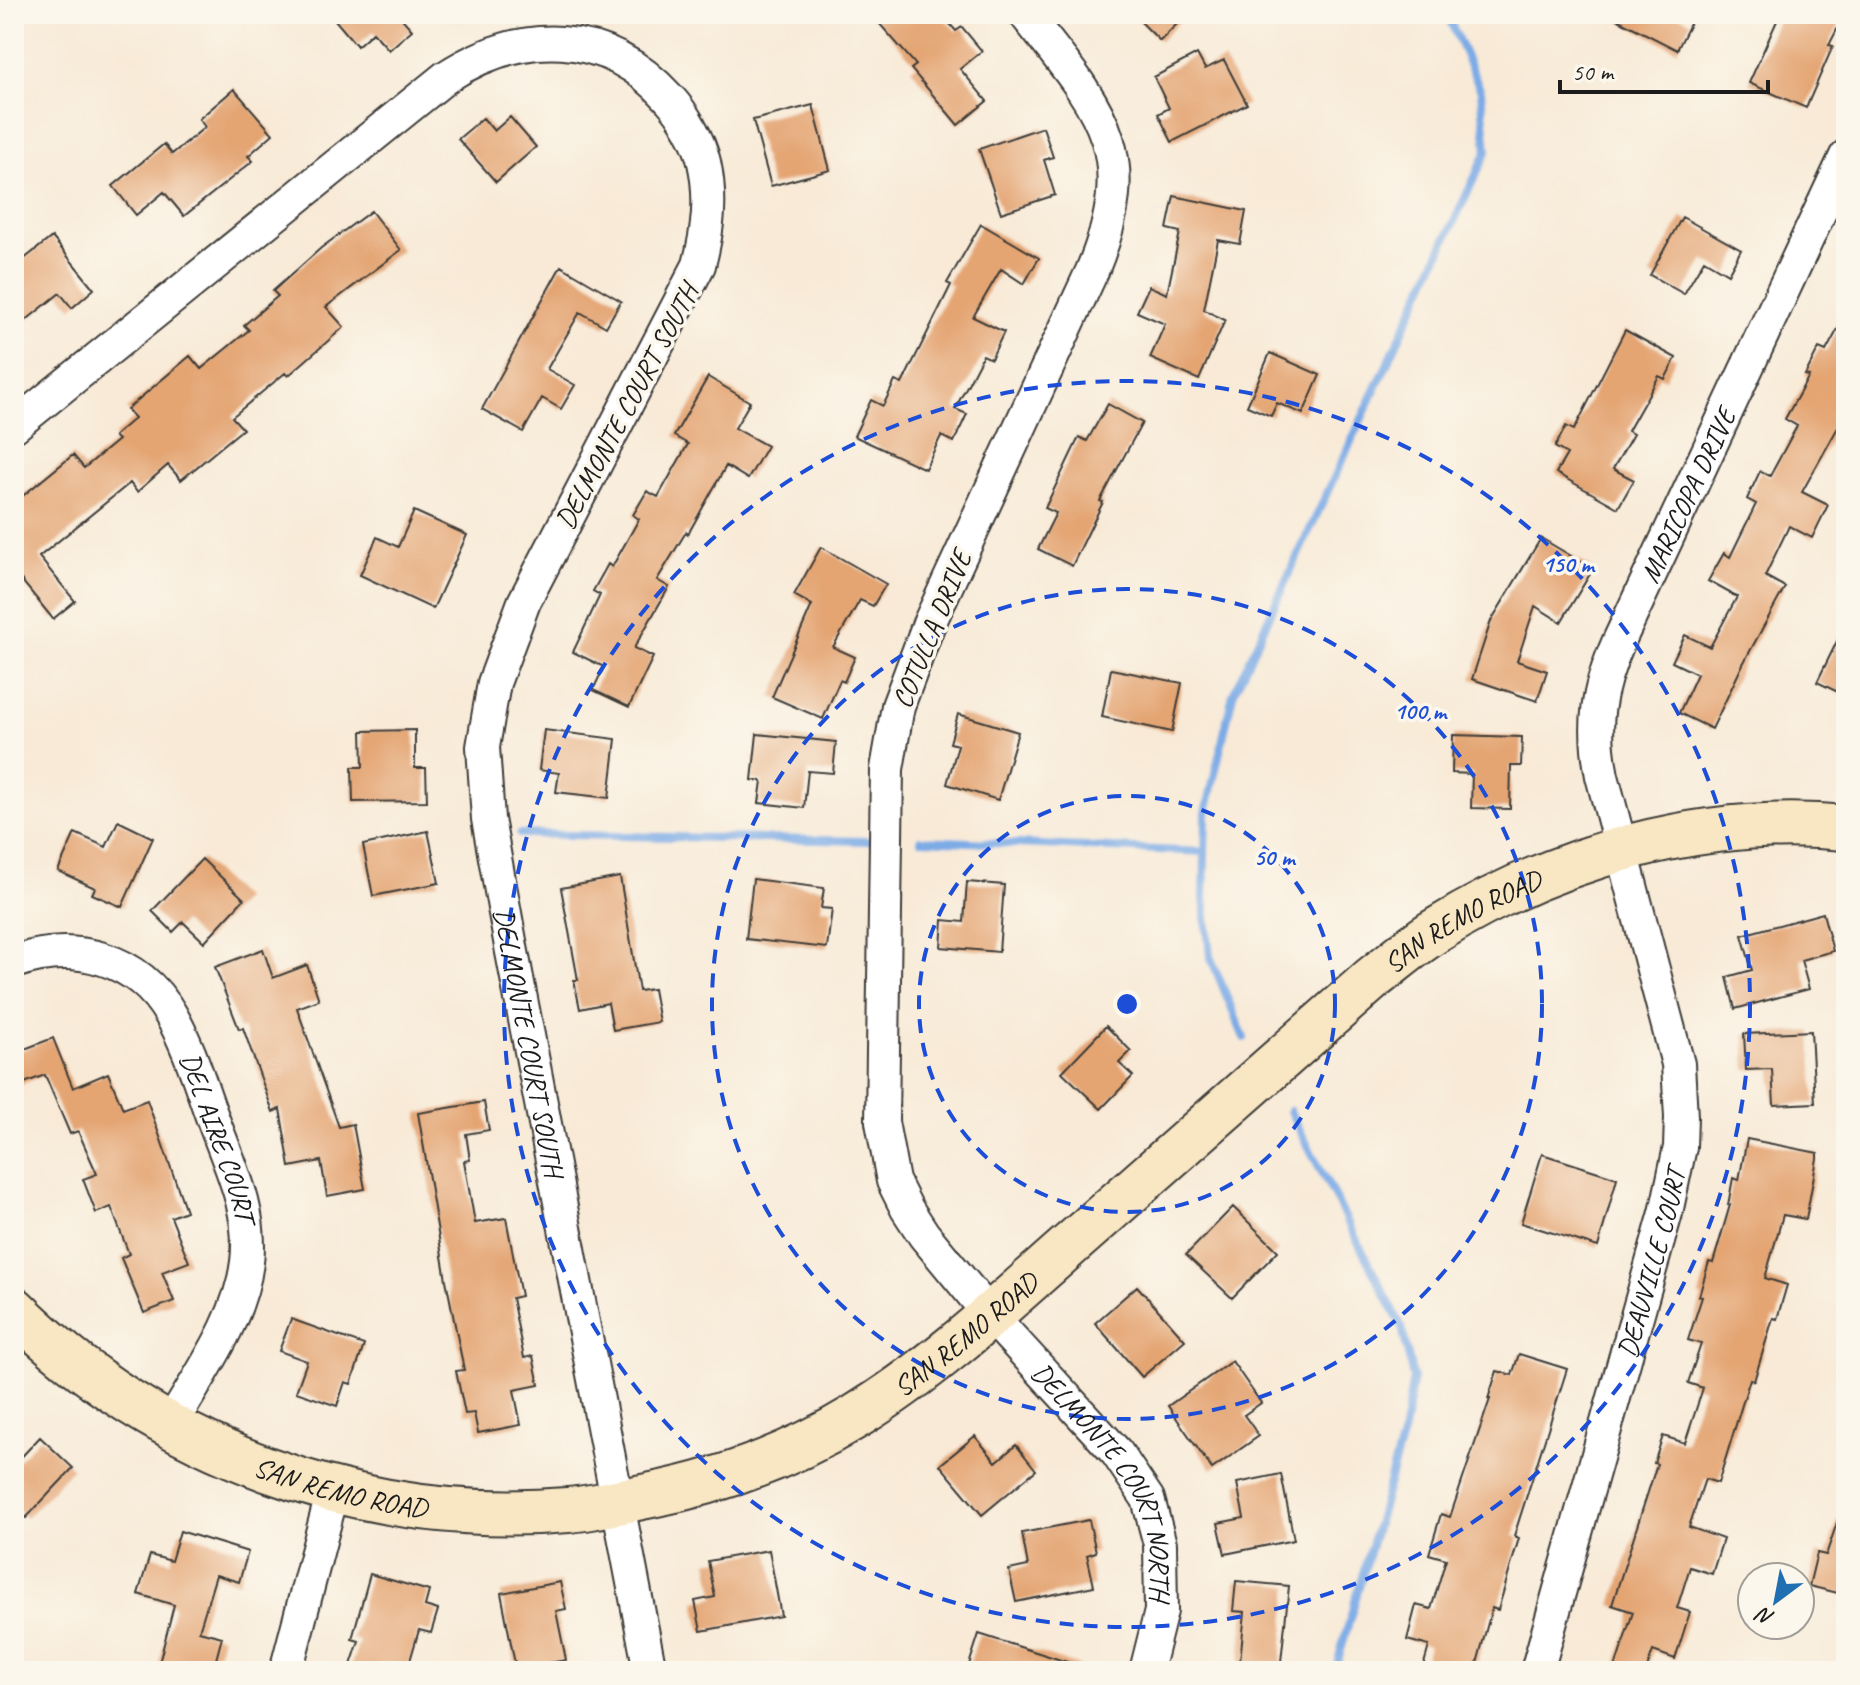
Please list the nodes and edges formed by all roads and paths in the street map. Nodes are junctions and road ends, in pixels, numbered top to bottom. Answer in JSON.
{"nodes":[{"id":1,"x":1025,"y":14,"type":"edge"},
{"id":2,"x":1846,"y":156,"type":"edge"},
{"id":3,"x":14,"y":426,"type":"edge"},
{"id":4,"x":1846,"y":828,"type":"edge"},
{"id":5,"x":1622,"y":849,"type":"junction"},
{"id":6,"x":14,"y":962,"type":"edge"},
{"id":7,"x":990,"y":1315,"type":"junction"},
{"id":8,"x":20,"y":1328,"type":"edge"},
{"id":9,"x":170,"y":1426,"type":"junction"},
{"id":10,"x":333,"y":1491,"type":"junction"},
{"id":11,"x":617,"y":1502,"type":"junction"},
{"id":12,"x":286,"y":1671,"type":"edge"},
{"id":13,"x":650,"y":1671,"type":"edge"},
{"id":14,"x":1146,"y":1671,"type":"edge"},
{"id":15,"x":1537,"y":1671,"type":"edge"}],
"edges":[{"from":1,"to":7,"type":"street","name":"COTULLA DRIVE"},
{"from":2,"to":5,"type":"street","name":"MARICOPA DRIVE"},
{"from":3,"to":11,"type":"street","name":"DELMONTE COURT SOUTH"},
{"from":4,"to":5,"type":"street","name":"SAN REMO ROAD"},
{"from":5,"to":7,"type":"street","name":"SAN REMO ROAD"},
{"from":5,"to":15,"type":"street","name":"DEAUVILLE COURT"},
{"from":6,"to":9,"type":"street","name":"DEL AIRE COURT"},
{"from":7,"to":11,"type":"street","name":"SAN REMO ROAD"},
{"from":7,"to":14,"type":"street","name":"DELMONTE COURT NORTH"},
{"from":8,"to":9,"type":"street","name":"SAN REMO ROAD"},
{"from":9,"to":10,"type":"street","name":"SAN REMO ROAD"},
{"from":10,"to":11,"type":"street","name":"SAN REMO ROAD"},
{"from":10,"to":12,"type":"street"},
{"from":11,"to":13,"type":"street"}]}
